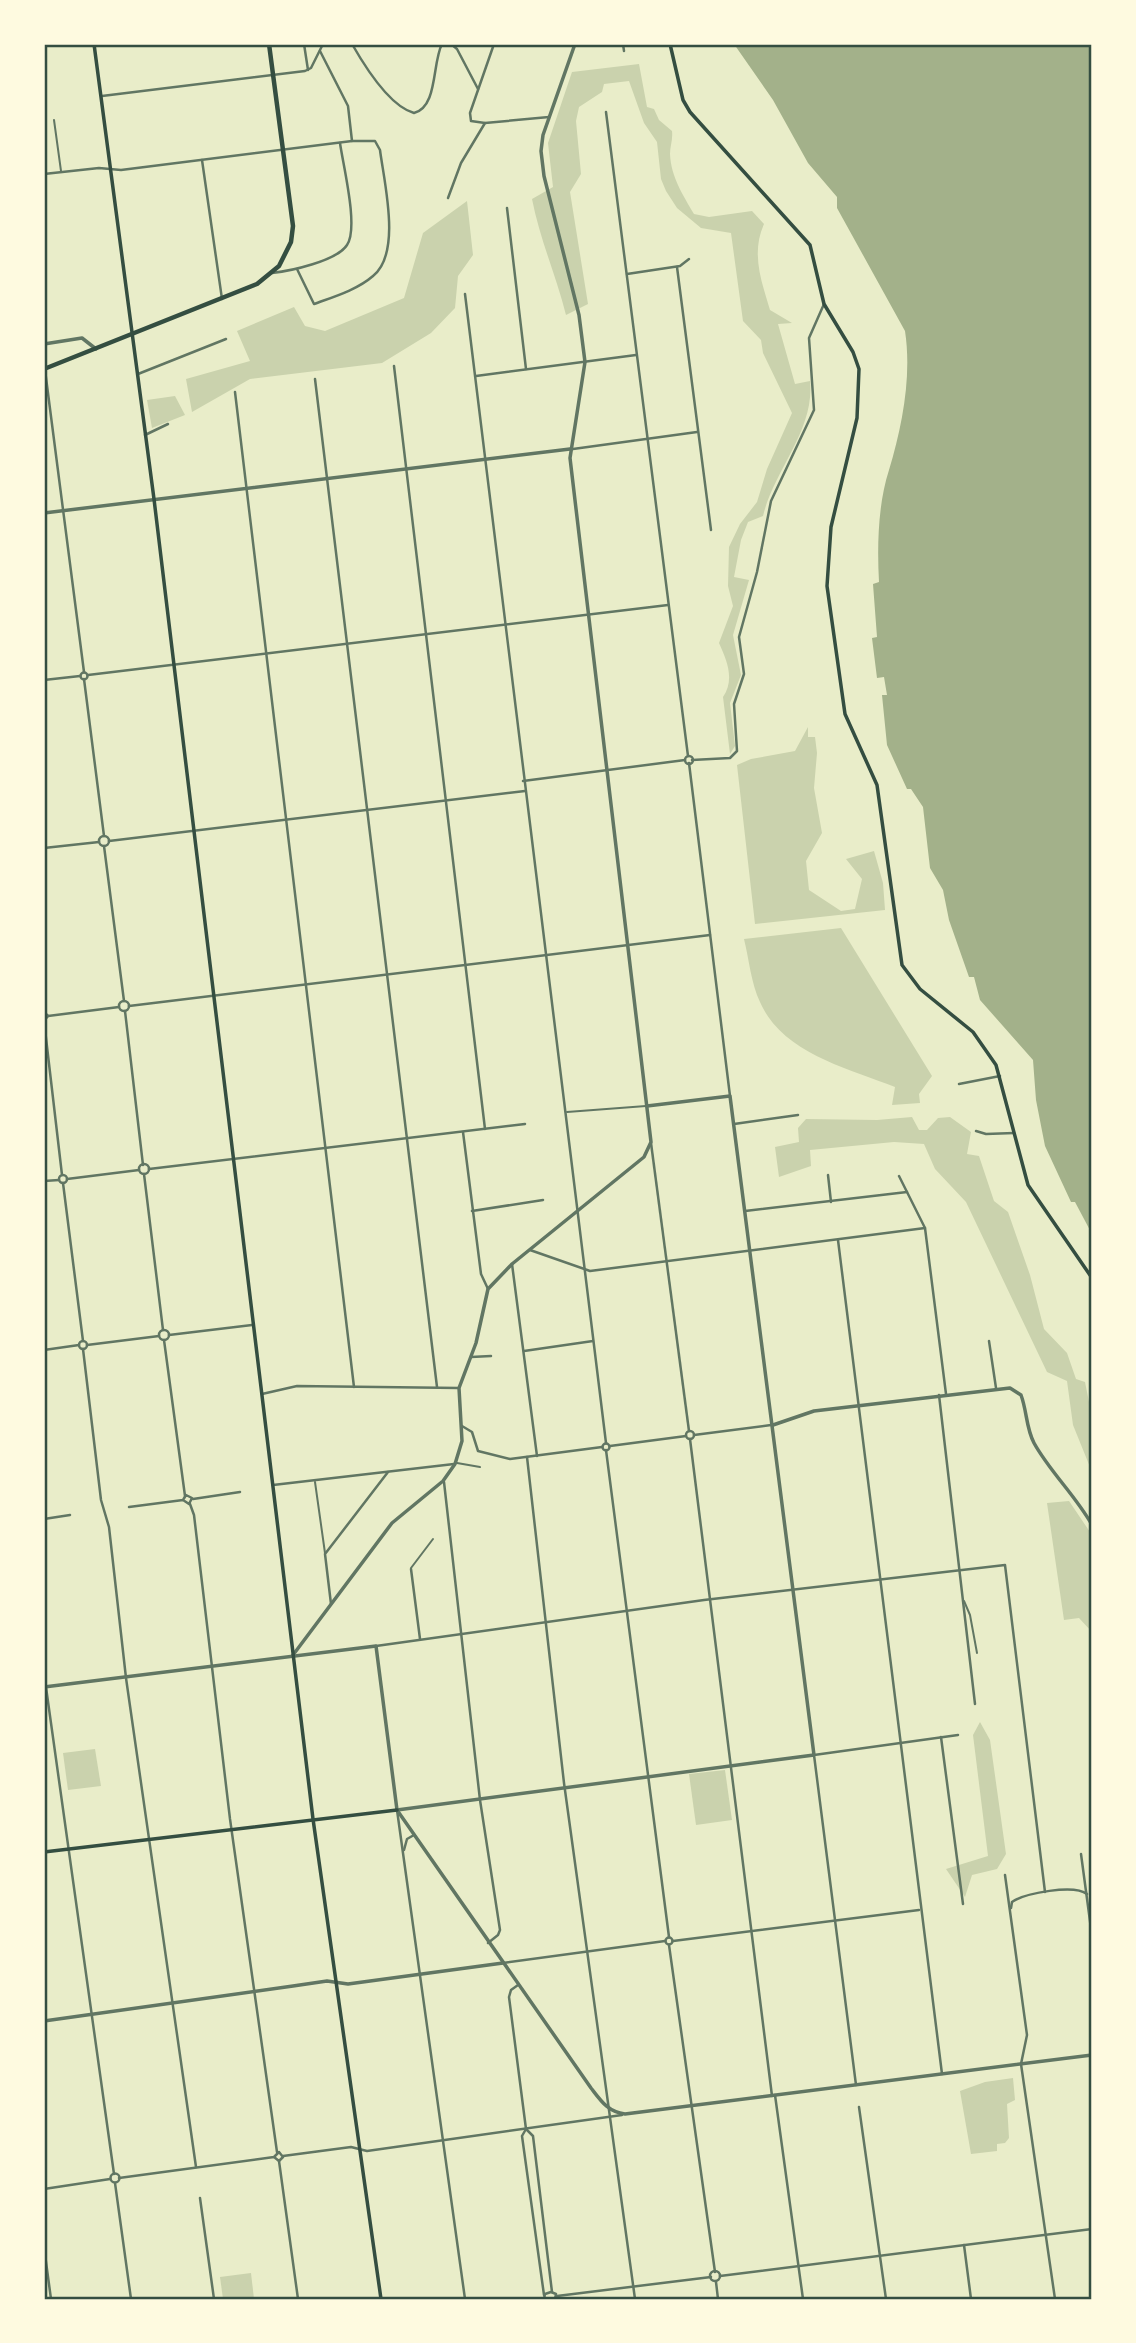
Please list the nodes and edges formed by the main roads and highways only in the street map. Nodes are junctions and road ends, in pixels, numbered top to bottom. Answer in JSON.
{"nodes":[{"id":1,"x":94,"y":44,"type":"edge"},
{"id":2,"x":269,"y":44,"type":"edge"},
{"id":3,"x":670,"y":44,"type":"edge"},
{"id":4,"x":132,"y":334,"type":"junction"},
{"id":5,"x":45,"y":369,"type":"edge"},
{"id":6,"x":1092,"y":1278,"type":"edge"},
{"id":7,"x":397,"y":1810,"type":"road end"},
{"id":8,"x":313,"y":1819,"type":"junction"},
{"id":9,"x":44,"y":1852,"type":"edge"},
{"id":10,"x":381,"y":2299,"type":"edge"}],
"edges":[{"from":1,"to":4,"type":"main road"},
{"from":2,"to":4,"type":"main road"},
{"from":3,"to":6,"type":"main road"},
{"from":4,"to":5,"type":"main road"},
{"from":4,"to":8,"type":"main road"},
{"from":7,"to":8,"type":"main road"},
{"from":8,"to":9,"type":"main road"},
{"from":8,"to":10,"type":"main road"}]}
